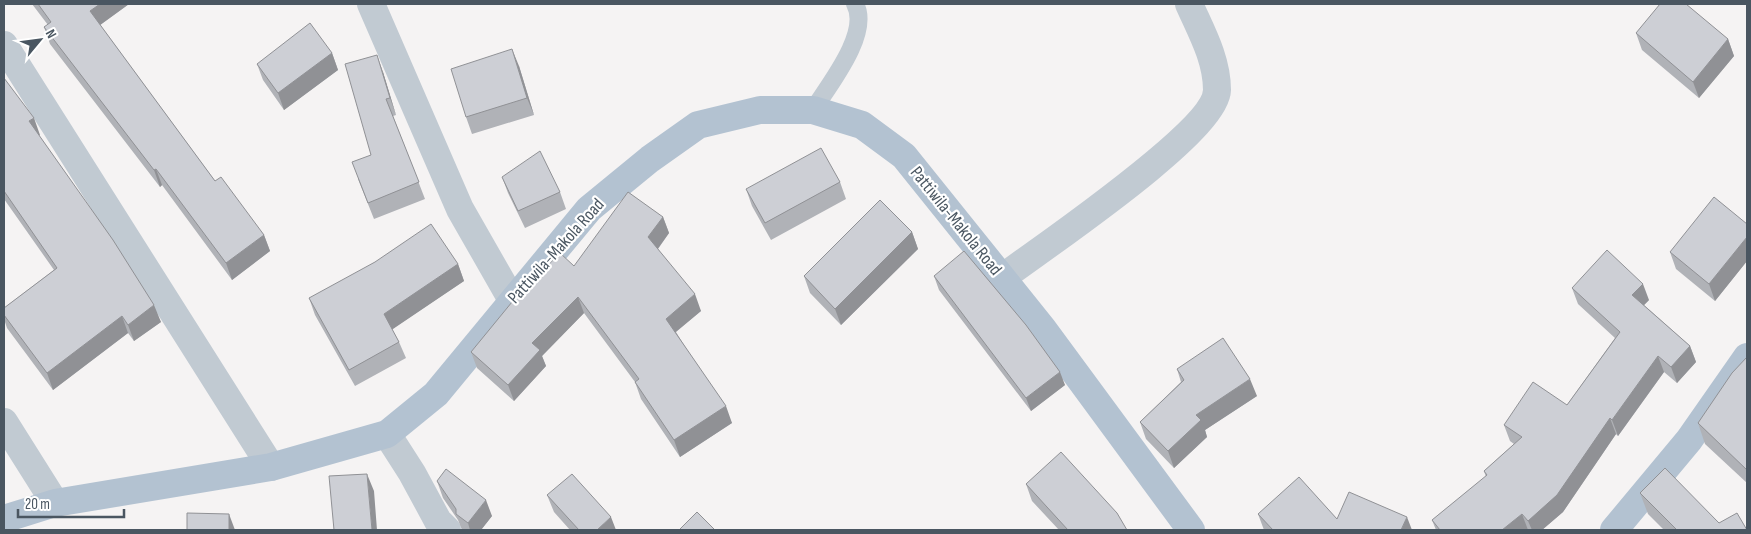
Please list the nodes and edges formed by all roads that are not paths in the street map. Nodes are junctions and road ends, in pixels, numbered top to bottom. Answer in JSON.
{"nodes":[{"id":1,"x":371,"y":4,"type":"edge"},
{"id":2,"x":855,"y":4,"type":"edge"},
{"id":3,"x":1188,"y":4,"type":"edge"},
{"id":4,"x":4,"y":45,"type":"edge"},
{"id":5,"x":813,"y":110,"type":"junction"},
{"id":6,"x":1002,"y":278,"type":"junction"},
{"id":7,"x":512,"y":300,"type":"junction"},
{"id":8,"x":1747,"y":357,"type":"edge"},
{"id":9,"x":4,"y":422,"type":"edge"},
{"id":10,"x":387,"y":434,"type":"junction"},
{"id":11,"x":271,"y":467,"type":"junction"},
{"id":12,"x":55,"y":503,"type":"junction"},
{"id":13,"x":4,"y":519,"type":"edge"},
{"id":14,"x":1621,"y":528,"type":"edge"},
{"id":15,"x":447,"y":530,"type":"edge"},
{"id":16,"x":1191,"y":530,"type":"edge"}],
"edges":[{"from":1,"to":7,"type":"street"},
{"from":2,"to":5,"type":"lane"},
{"from":3,"to":6,"type":"street"},
{"from":4,"to":11,"type":"street"},
{"from":5,"to":6,"type":"main road","name":"Pattiwila-Makola Road"},
{"from":5,"to":7,"type":"main road","name":"Pattiwila-Makola Road"},
{"from":6,"to":16,"type":"main road","name":"Pattiwila-Makola Road"},
{"from":7,"to":10,"type":"main road","name":"Pattiwila-Makola Road"},
{"from":8,"to":14,"type":"main road"},
{"from":9,"to":12,"type":"street"},
{"from":10,"to":11,"type":"main road","name":"Pattiwila-Makola Road"},
{"from":10,"to":15,"type":"street"},
{"from":11,"to":12,"type":"main road","name":"Pattiwila-Makola Road"},
{"from":12,"to":13,"type":"main road","name":"Pattiwila-Makola Road"}]}
